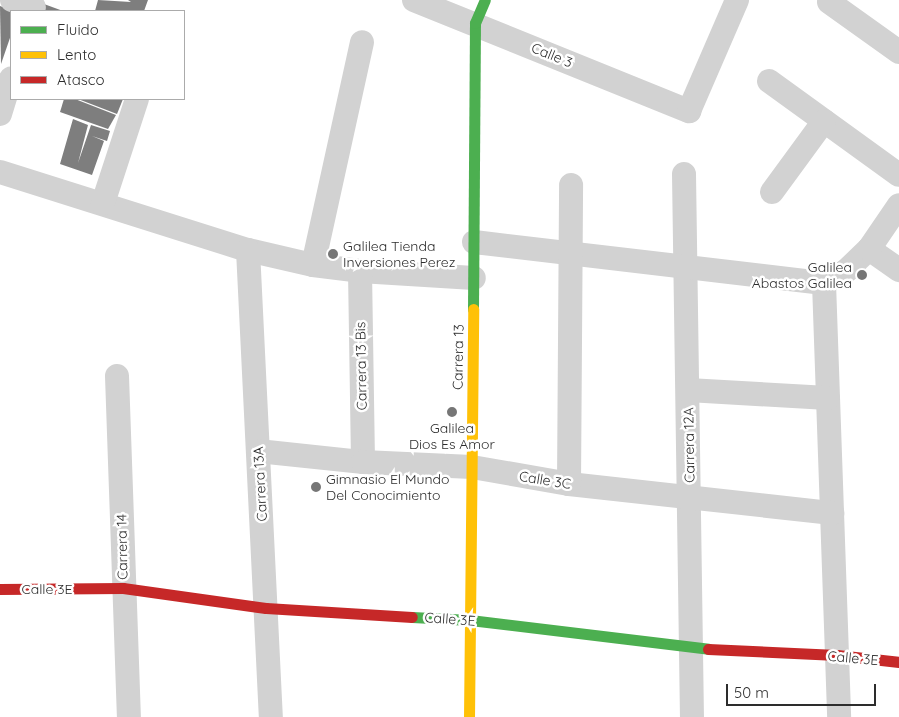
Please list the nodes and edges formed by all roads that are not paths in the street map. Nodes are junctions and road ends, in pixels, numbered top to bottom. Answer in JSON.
{"nodes":[{"id":1,"x":12,"y":0,"type":"edge"},
{"id":2,"x":414,"y":0,"type":"edge"},
{"id":3,"x":485,"y":0,"type":"edge"},
{"id":4,"x":737,"y":0,"type":"edge"},
{"id":5,"x":830,"y":2,"type":"dead end"},
{"id":6,"x":34,"y":6,"type":"edge"},
{"id":7,"x":475,"y":24,"type":"junction"},
{"id":8,"x":362,"y":42,"type":"dead end"},
{"id":9,"x":899,"y":52,"type":"edge"},
{"id":10,"x":769,"y":80,"type":"dead end"},
{"id":11,"x":10,"y":82,"type":"edge"},
{"id":12,"x":137,"y":100,"type":"edge"},
{"id":13,"x":0,"y":114,"type":"edge"},
{"id":14,"x":824,"y":120,"type":"junction"},
{"id":15,"x":0,"y":172,"type":"edge"},
{"id":16,"x":684,"y":174,"type":"dead end"},
{"id":17,"x":899,"y":176,"type":"edge"},
{"id":18,"x":571,"y":186,"type":"dead end"},
{"id":19,"x":772,"y":192,"type":"dead end"},
{"id":20,"x":103,"y":203,"type":"junction"},
{"id":21,"x":899,"y":205,"type":"edge"},
{"id":22,"x":474,"y":242,"type":"junction"},
{"id":23,"x":868,"y":249,"type":"junction"},
{"id":24,"x":248,"y":250,"type":"junction"},
{"id":25,"x":572,"y":254,"type":"junction"},
{"id":26,"x":313,"y":265,"type":"junction"},
{"id":27,"x":686,"y":267,"type":"junction"},
{"id":28,"x":899,"y":270,"type":"edge"},
{"id":29,"x":360,"y":271,"type":"junction"},
{"id":30,"x":474,"y":278,"type":"junction"},
{"id":31,"x":824,"y":283,"type":"junction"},
{"id":32,"x":117,"y":376,"type":"dead end"},
{"id":33,"x":688,"y":390,"type":"junction"},
{"id":34,"x":828,"y":398,"type":"junction"},
{"id":35,"x":258,"y":451,"type":"junction"},
{"id":36,"x":363,"y":462,"type":"junction"},
{"id":37,"x":472,"y":467,"type":"junction"},
{"id":38,"x":569,"y":484,"type":"junction"},
{"id":39,"x":690,"y":497,"type":"junction"},
{"id":40,"x":832,"y":513,"type":"junction"},
{"id":41,"x":123,"y":588,"type":"junction"},
{"id":42,"x":0,"y":589,"type":"edge"},
{"id":43,"x":266,"y":608,"type":"junction"},
{"id":44,"x":470,"y":620,"type":"junction"},
{"id":45,"x":690,"y":648,"type":"junction"},
{"id":46,"x":837,"y":656,"type":"junction"},
{"id":47,"x":899,"y":662,"type":"edge"},
{"id":48,"x":128,"y":717,"type":"edge"},
{"id":49,"x":271,"y":717,"type":"edge"},
{"id":50,"x":469,"y":717,"type":"edge"},
{"id":51,"x":692,"y":717,"type":"edge"},
{"id":52,"x":839,"y":717,"type":"edge"}],
"edges":[{"from":1,"to":6,"type":"street"},
{"from":2,"to":7,"type":"street","name":"Calle 3"},
{"from":3,"to":7,"type":"street","name":"Carrera 13"},
{"from":4,"to":7,"type":"street","name":"Calle 3"},
{"from":5,"to":9,"type":"street"},
{"from":7,"to":22,"type":"street","name":"Carrera 13"},
{"from":8,"to":26,"type":"street"},
{"from":10,"to":14,"type":"street"},
{"from":11,"to":13,"type":"street"},
{"from":12,"to":20,"type":"street"},
{"from":14,"to":17,"type":"street"},
{"from":14,"to":19,"type":"street"},
{"from":15,"to":20,"type":"street"},
{"from":16,"to":27,"type":"street","name":"Carrera 12A"},
{"from":18,"to":25,"type":"street"},
{"from":20,"to":24,"type":"street"},
{"from":21,"to":23,"type":"street"},
{"from":22,"to":25,"type":"street"},
{"from":22,"to":30,"type":"street","name":"Carrera 13"},
{"from":23,"to":28,"type":"street"},
{"from":23,"to":31,"type":"street"},
{"from":24,"to":26,"type":"street"},
{"from":24,"to":35,"type":"street","name":"Carrera 13A"},
{"from":25,"to":27,"type":"street"},
{"from":25,"to":38,"type":"street"},
{"from":26,"to":29,"type":"street"},
{"from":27,"to":31,"type":"street"},
{"from":27,"to":33,"type":"street","name":"Carrera 12A"},
{"from":29,"to":30,"type":"street"},
{"from":29,"to":36,"type":"street","name":"Carrera 13 Bis"},
{"from":30,"to":37,"type":"street","name":"Carrera 13"},
{"from":31,"to":34,"type":"street"},
{"from":32,"to":41,"type":"street","name":"Carrera 14"},
{"from":33,"to":34,"type":"street"},
{"from":33,"to":39,"type":"street","name":"Carrera 12A"},
{"from":34,"to":40,"type":"street"},
{"from":35,"to":36,"type":"street","name":"Calle 3C"},
{"from":35,"to":43,"type":"street","name":"Carrera 13A"},
{"from":36,"to":37,"type":"street","name":"Calle 3C"},
{"from":37,"to":38,"type":"street","name":"Calle 3C"},
{"from":37,"to":44,"type":"street","name":"Carrera 13"},
{"from":38,"to":39,"type":"street","name":"Calle 3C"},
{"from":39,"to":40,"type":"street","name":"Calle 3C"},
{"from":39,"to":45,"type":"street","name":"Carrera 12A"},
{"from":40,"to":46,"type":"street"},
{"from":41,"to":42,"type":"street","name":"Calle 3E"},
{"from":41,"to":43,"type":"street","name":"Calle 3E"},
{"from":41,"to":48,"type":"street","name":"Carrera 14"},
{"from":43,"to":44,"type":"street","name":"Calle 3E"},
{"from":43,"to":49,"type":"street","name":"Carrera 13A"},
{"from":44,"to":45,"type":"street","name":"Calle 3E"},
{"from":44,"to":50,"type":"street","name":"Carrera 13"},
{"from":45,"to":46,"type":"street","name":"Calle 3E"},
{"from":45,"to":51,"type":"street","name":"Carrera 12A"},
{"from":46,"to":47,"type":"street","name":"Calle 3E"},
{"from":46,"to":52,"type":"street"}]}
